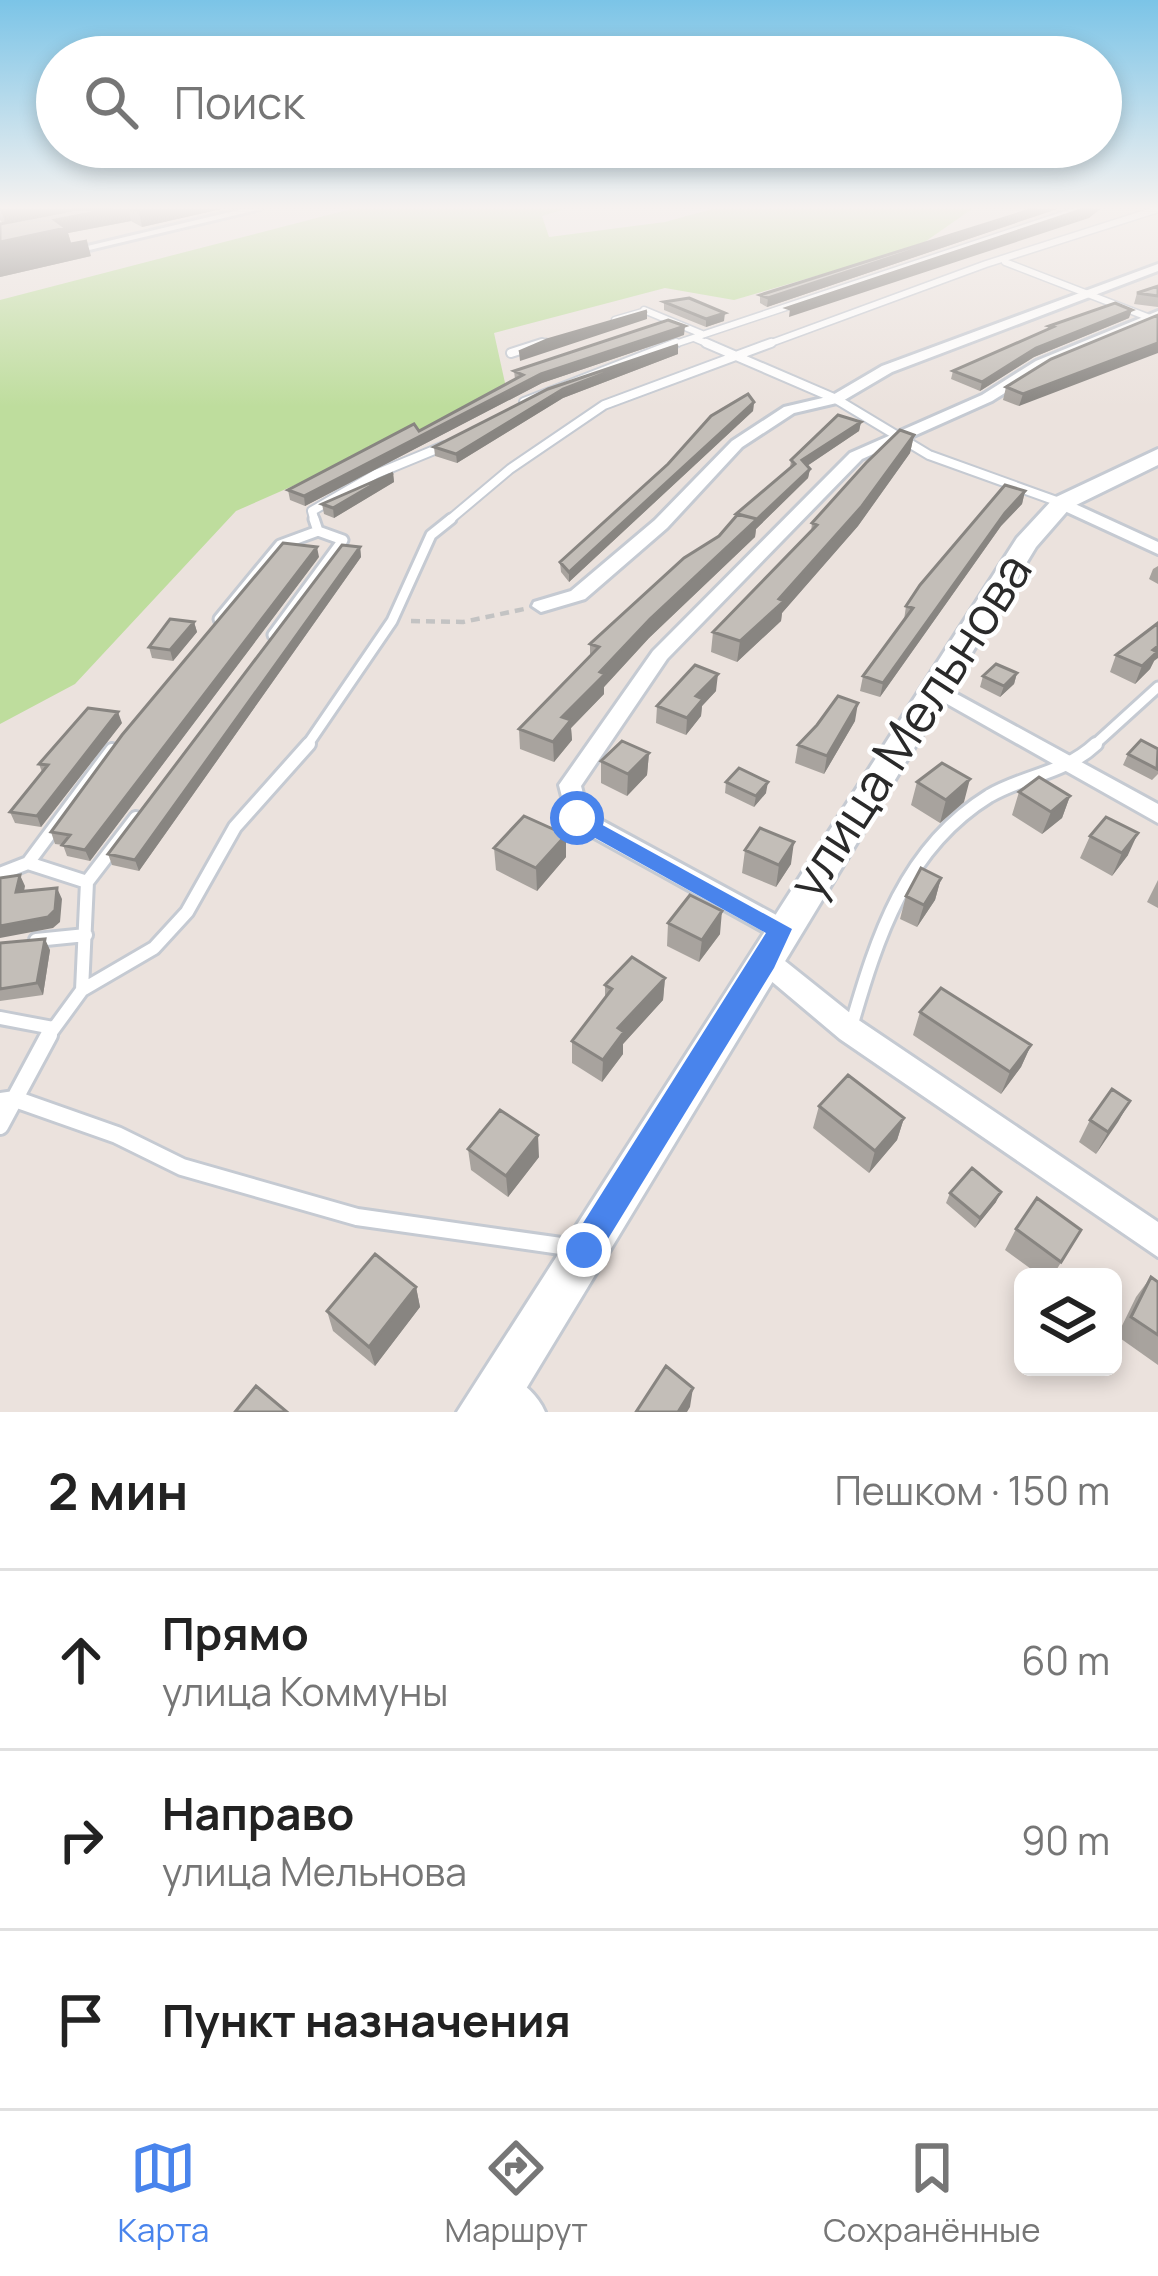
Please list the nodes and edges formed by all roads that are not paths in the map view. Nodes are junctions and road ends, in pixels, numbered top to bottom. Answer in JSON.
{"nodes":[{"id":1,"x":876,"y":275,"type":"edge"},
{"id":2,"x":955,"y":275,"type":"edge"},
{"id":3,"x":1040,"y":275,"type":"edge"},
{"id":4,"x":1134,"y":275,"type":"edge"},
{"id":5,"x":1084,"y":291,"type":"junction"},
{"id":6,"x":1154,"y":316,"type":"edge"},
{"id":7,"x":668,"y":320,"type":"junction"},
{"id":8,"x":602,"y":325,"type":"edge"},
{"id":9,"x":646,"y":328,"type":"edge"},
{"id":10,"x":698,"y":336,"type":"junction"},
{"id":11,"x":556,"y":339,"type":"edge"},
{"id":12,"x":511,"y":353,"type":"dead end"},
{"id":13,"x":731,"y":355,"type":"junction"},
{"id":14,"x":836,"y":399,"type":"junction"},
{"id":15,"x":508,"y":410,"type":"edge"},
{"id":16,"x":454,"y":440,"type":"edge"},
{"id":17,"x":896,"y":440,"type":"junction"},
{"id":18,"x":1158,"y":456,"type":"edge"},
{"id":19,"x":1062,"y":503,"type":"junction"},
{"id":20,"x":318,"y":531,"type":"junction"},
{"id":21,"x":1158,"y":549,"type":"edge"},
{"id":22,"x":541,"y":606,"type":"road end"},
{"id":23,"x":217,"y":622,"type":"edge"},
{"id":24,"x":265,"y":647,"type":"edge"},
{"id":25,"x":933,"y":687,"type":"junction"},
{"id":26,"x":1158,"y":687,"type":"edge"},
{"id":27,"x":116,"y":746,"type":"edge"},
{"id":28,"x":1073,"y":765,"type":"junction"},
{"id":29,"x":142,"y":809,"type":"edge"},
{"id":30,"x":1158,"y":815,"type":"edge"},
{"id":31,"x":28,"y":863,"type":"junction"},
{"id":32,"x":0,"y":874,"type":"edge"},
{"id":33,"x":87,"y":882,"type":"junction"},
{"id":34,"x":86,"y":935,"type":"junction"},
{"id":35,"x":22,"y":942,"type":"edge"},
{"id":36,"x":773,"y":945,"type":"junction"},
{"id":37,"x":82,"y":989,"type":"junction"},
{"id":38,"x":0,"y":1018,"type":"edge"},
{"id":39,"x":52,"y":1028,"type":"junction"},
{"id":40,"x":850,"y":1030,"type":"junction"},
{"id":41,"x":8,"y":1100,"type":"edge"},
{"id":42,"x":0,"y":1126,"type":"edge"},
{"id":43,"x":1158,"y":1241,"type":"edge"},
{"id":44,"x":584,"y":1250,"type":"junction"},
{"id":45,"x":491,"y":1400,"type":"edge"},
{"id":46,"x":527,"y":1412,"type":"edge"}],
"edges":[{"from":1,"to":10,"type":"lane"},
{"from":2,"to":13,"type":"lane"},
{"from":3,"to":5,"type":"lane"},
{"from":4,"to":5,"type":"street"},
{"from":5,"to":6,"type":"lane"},
{"from":5,"to":14,"type":"street"},
{"from":6,"to":17,"type":"street"},
{"from":7,"to":8,"type":"lane"},
{"from":7,"to":9,"type":"lane"},
{"from":7,"to":10,"type":"lane"},
{"from":10,"to":13,"type":"lane"},
{"from":10,"to":15,"type":"lane"},
{"from":11,"to":12,"type":"lane"},
{"from":13,"to":14,"type":"lane"},
{"from":13,"to":37,"type":"lane"},
{"from":14,"to":17,"type":"lane"},
{"from":14,"to":22,"type":"street"},
{"from":16,"to":20,"type":"lane"},
{"from":17,"to":19,"type":"lane"},
{"from":17,"to":36,"type":"street"},
{"from":18,"to":19,"type":"main road","name":"улица Мельнова"},
{"from":19,"to":21,"type":"street"},
{"from":19,"to":25,"type":"main road","name":"улица Мельнова"},
{"from":20,"to":23,"type":"lane"},
{"from":20,"to":24,"type":"lane"},
{"from":25,"to":28,"type":"street"},
{"from":25,"to":36,"type":"main road","name":"улица Мельнова"},
{"from":26,"to":28,"type":"lane"},
{"from":27,"to":31,"type":"lane"},
{"from":28,"to":30,"type":"street"},
{"from":28,"to":40,"type":"lane"},
{"from":29,"to":33,"type":"lane"},
{"from":31,"to":32,"type":"lane"},
{"from":31,"to":33,"type":"lane"},
{"from":33,"to":34,"type":"lane"},
{"from":34,"to":35,"type":"lane"},
{"from":34,"to":37,"type":"lane"},
{"from":36,"to":40,"type":"street"},
{"from":36,"to":44,"type":"main road","name":"улица Мельнова"},
{"from":37,"to":39,"type":"lane"},
{"from":38,"to":39,"type":"lane"},
{"from":39,"to":41,"type":"lane"},
{"from":40,"to":43,"type":"street"},
{"from":41,"to":42,"type":"lane"},
{"from":41,"to":44,"type":"lane"},
{"from":44,"to":45,"type":"main road","name":"улица Мельнова"},
{"from":45,"to":46,"type":"street"}]}
